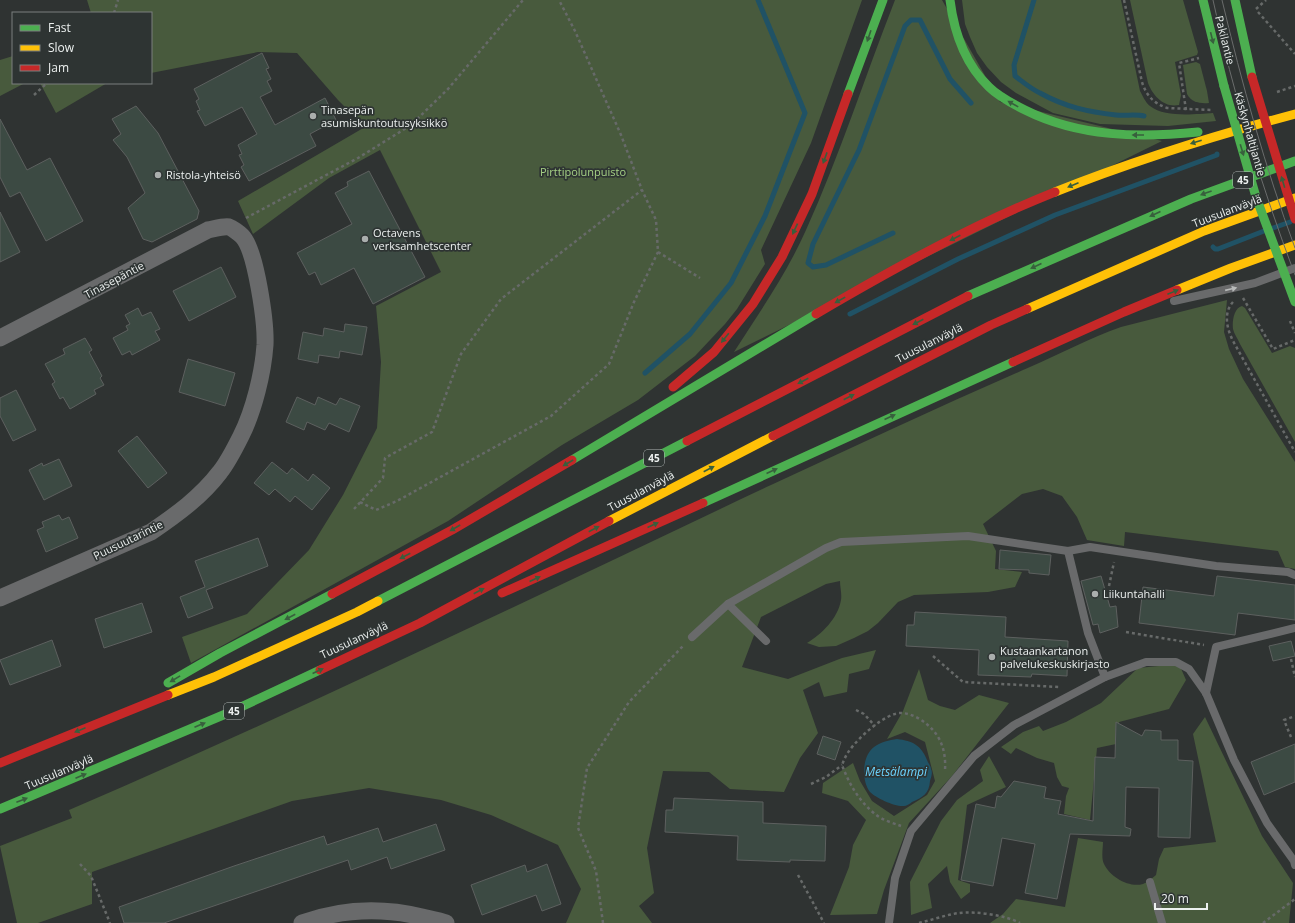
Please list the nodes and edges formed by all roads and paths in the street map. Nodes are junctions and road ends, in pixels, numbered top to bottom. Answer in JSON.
{"nodes":[{"id":1,"x":118,"y":0,"type":"edge"},
{"id":2,"x":523,"y":0,"type":"edge"},
{"id":3,"x":559,"y":0,"type":"edge"},
{"id":4,"x":883,"y":0,"type":"edge"},
{"id":5,"x":950,"y":0,"type":"edge"},
{"id":6,"x":1124,"y":0,"type":"edge"},
{"id":7,"x":1203,"y":0,"type":"edge"},
{"id":8,"x":1235,"y":0,"type":"edge"},
{"id":9,"x":1266,"y":0,"type":"edge"},
{"id":10,"x":114,"y":12,"type":"edge"},
{"id":11,"x":1295,"y":54,"type":"edge"},
{"id":12,"x":1195,"y":59,"type":"dead end"},
{"id":13,"x":1252,"y":76,"type":"joint"},
{"id":14,"x":46,"y":84,"type":"edge"},
{"id":15,"x":1224,"y":86,"type":"joint"},
{"id":16,"x":1295,"y":86,"type":"edge"},
{"id":17,"x":1274,"y":93,"type":"dead end"},
{"id":18,"x":34,"y":95,"type":"dead end"},
{"id":19,"x":1186,"y":110,"type":"junction"},
{"id":20,"x":1217,"y":110,"type":"dead end"},
{"id":21,"x":1295,"y":114,"type":"edge"},
{"id":22,"x":1246,"y":126,"type":"junction"},
{"id":23,"x":1295,"y":161,"type":"edge"},
{"id":24,"x":642,"y":190,"type":"junction"},
{"id":25,"x":1295,"y":198,"type":"edge"},
{"id":26,"x":1295,"y":219,"type":"edge"},
{"id":27,"x":229,"y":227,"type":"junction"},
{"id":28,"x":1295,"y":245,"type":"edge"},
{"id":29,"x":658,"y":252,"type":"junction"},
{"id":30,"x":1295,"y":268,"type":"edge"},
{"id":31,"x":700,"y":278,"type":"dead end"},
{"id":32,"x":1295,"y":302,"type":"edge"},
{"id":33,"x":1124,"y":312,"type":"junction"},
{"id":34,"x":0,"y":338,"type":"edge"},
{"id":35,"x":1295,"y":340,"type":"edge"},
{"id":36,"x":601,"y":444,"type":"junction"},
{"id":37,"x":1295,"y":452,"type":"edge"},
{"id":38,"x":360,"y":502,"type":"junction"},
{"id":39,"x":354,"y":509,"type":"dead end"},
{"id":40,"x":1068,"y":551,"type":"junction"},
{"id":41,"x":1116,"y":552,"type":"junction"},
{"id":42,"x":1295,"y":575,"type":"edge"},
{"id":43,"x":1109,"y":586,"type":"dead end"},
{"id":44,"x":493,"y":596,"type":"dead end"},
{"id":45,"x":0,"y":598,"type":"edge"},
{"id":46,"x":479,"y":601,"type":"dead end"},
{"id":47,"x":728,"y":604,"type":"junction"},
{"id":48,"x":420,"y":623,"type":"junction"},
{"id":49,"x":1295,"y":628,"type":"edge"},
{"id":50,"x":1126,"y":632,"type":"dead end"},
{"id":51,"x":692,"y":637,"type":"joint"},
{"id":52,"x":766,"y":641,"type":"dead end"},
{"id":53,"x":1216,"y":647,"type":"junction"},
{"id":54,"x":933,"y":656,"type":"dead end"},
{"id":55,"x":1291,"y":659,"type":"dead end"},
{"id":56,"x":1105,"y":677,"type":"junction"},
{"id":57,"x":1295,"y":677,"type":"edge"},
{"id":58,"x":1083,"y":688,"type":"junction"},
{"id":59,"x":1206,"y":693,"type":"junction"},
{"id":60,"x":856,"y":710,"type":"dead end"},
{"id":61,"x":116,"y":715,"type":"junction"},
{"id":62,"x":1295,"y":716,"type":"edge"},
{"id":63,"x":874,"y":726,"type":"junction"},
{"id":64,"x":1291,"y":737,"type":"dead end"},
{"id":65,"x":0,"y":763,"type":"edge"},
{"id":66,"x":842,"y":765,"type":"junction"},
{"id":67,"x":811,"y":784,"type":"dead end"},
{"id":68,"x":943,"y":793,"type":"junction"},
{"id":69,"x":0,"y":809,"type":"edge"},
{"id":70,"x":911,"y":831,"type":"junction"},
{"id":71,"x":80,"y":864,"type":"dead end"},
{"id":72,"x":1295,"y":865,"type":"edge"},
{"id":73,"x":798,"y":875,"type":"dead end"},
{"id":74,"x":1150,"y":882,"type":"dead end"},
{"id":75,"x":1295,"y":899,"type":"edge"},
{"id":76,"x":110,"y":923,"type":"edge"},
{"id":77,"x":302,"y":923,"type":"edge"},
{"id":78,"x":446,"y":923,"type":"edge"},
{"id":79,"x":603,"y":923,"type":"edge"},
{"id":80,"x":824,"y":923,"type":"edge"},
{"id":81,"x":889,"y":923,"type":"edge"},
{"id":82,"x":919,"y":923,"type":"edge"},
{"id":83,"x":1020,"y":923,"type":"edge"},
{"id":84,"x":1162,"y":923,"type":"edge"},
{"id":85,"x":1263,"y":923,"type":"edge"}],
"edges":[{"from":1,"to":10,"type":"path"},
{"from":2,"to":27,"type":"path"},
{"from":3,"to":24,"type":"path"},
{"from":4,"to":36,"type":"main road","one_way":true},
{"from":22,"to":5,"type":"main road","one_way":true},
{"from":6,"to":19,"type":"path"},
{"from":7,"to":15,"type":"main road","name":"Pakilantie","one_way":true},
{"from":8,"to":13,"type":"main road","name":"Pakilantie"},
{"from":9,"to":11,"type":"path"},
{"from":12,"to":19,"type":"path"},
{"from":26,"to":13,"type":"main road","name":"Käskynhaltijantie","one_way":true,"bridge":true},
{"from":14,"to":18,"type":"path"},
{"from":15,"to":32,"type":"main road","name":"Käskynhaltijantie","one_way":true,"bridge":true},
{"from":16,"to":17,"type":"path"},
{"from":19,"to":20,"type":"path"},
{"from":21,"to":22,"type":"main road"},
{"from":22,"to":36,"type":"main road","one_way":true},
{"from":23,"to":61,"type":"main road","name":"Tuusulanväylä","number":"45","one_way":true},
{"from":24,"to":29,"type":"path"},
{"from":24,"to":38,"type":"path"},
{"from":48,"to":25,"type":"main road","name":"Tuusulanväylä","number":"45","one_way":true},
{"from":27,"to":34,"type":"street","name":"Tinasepäntie"},
{"from":27,"to":45,"type":"street","name":"Puusuutarintie"},
{"from":33,"to":28,"type":"main road","one_way":true},
{"from":29,"to":31,"type":"path"},
{"from":29,"to":38,"type":"path"},
{"from":33,"to":30,"type":"lane","one_way":true},
{"from":44,"to":33,"type":"main road","one_way":true},
{"from":35,"to":37,"type":"path"},
{"from":36,"to":61,"type":"main road","one_way":true},
{"from":38,"to":39,"type":"path"},
{"from":40,"to":41,"type":"lane"},
{"from":40,"to":47,"type":"lane"},
{"from":40,"to":56,"type":"lane"},
{"from":41,"to":42,"type":"lane"},
{"from":41,"to":43,"type":"path"},
{"from":46,"to":48,"type":"main road"},
{"from":47,"to":51,"type":"lane"},
{"from":47,"to":52,"type":"lane"},
{"from":69,"to":48,"type":"main road","name":"Tuusulanväylä","number":"45","one_way":true},
{"from":49,"to":53,"type":"lane"},
{"from":50,"to":53,"type":"path"},
{"from":51,"to":79,"type":"path"},
{"from":53,"to":59,"type":"lane"},
{"from":54,"to":58,"type":"path"},
{"from":55,"to":57,"type":"path"},
{"from":56,"to":58,"type":"lane"},
{"from":56,"to":59,"type":"lane"},
{"from":58,"to":68,"type":"lane"},
{"from":59,"to":72,"type":"lane"},
{"from":60,"to":63,"type":"path"},
{"from":61,"to":65,"type":"main road","name":"Tuusulanväylä","number":"45","one_way":true},
{"from":62,"to":64,"type":"path"},
{"from":63,"to":66,"type":"path"},
{"from":63,"to":68,"type":"path"},
{"from":66,"to":67,"type":"path"},
{"from":66,"to":70,"type":"path"},
{"from":68,"to":70,"type":"lane"},
{"from":70,"to":81,"type":"lane"},
{"from":71,"to":76,"type":"path"},
{"from":73,"to":80,"type":"path"},
{"from":74,"to":84,"type":"lane"},
{"from":75,"to":85,"type":"path"},
{"from":77,"to":78,"type":"street"},
{"from":82,"to":83,"type":"path"}]}
